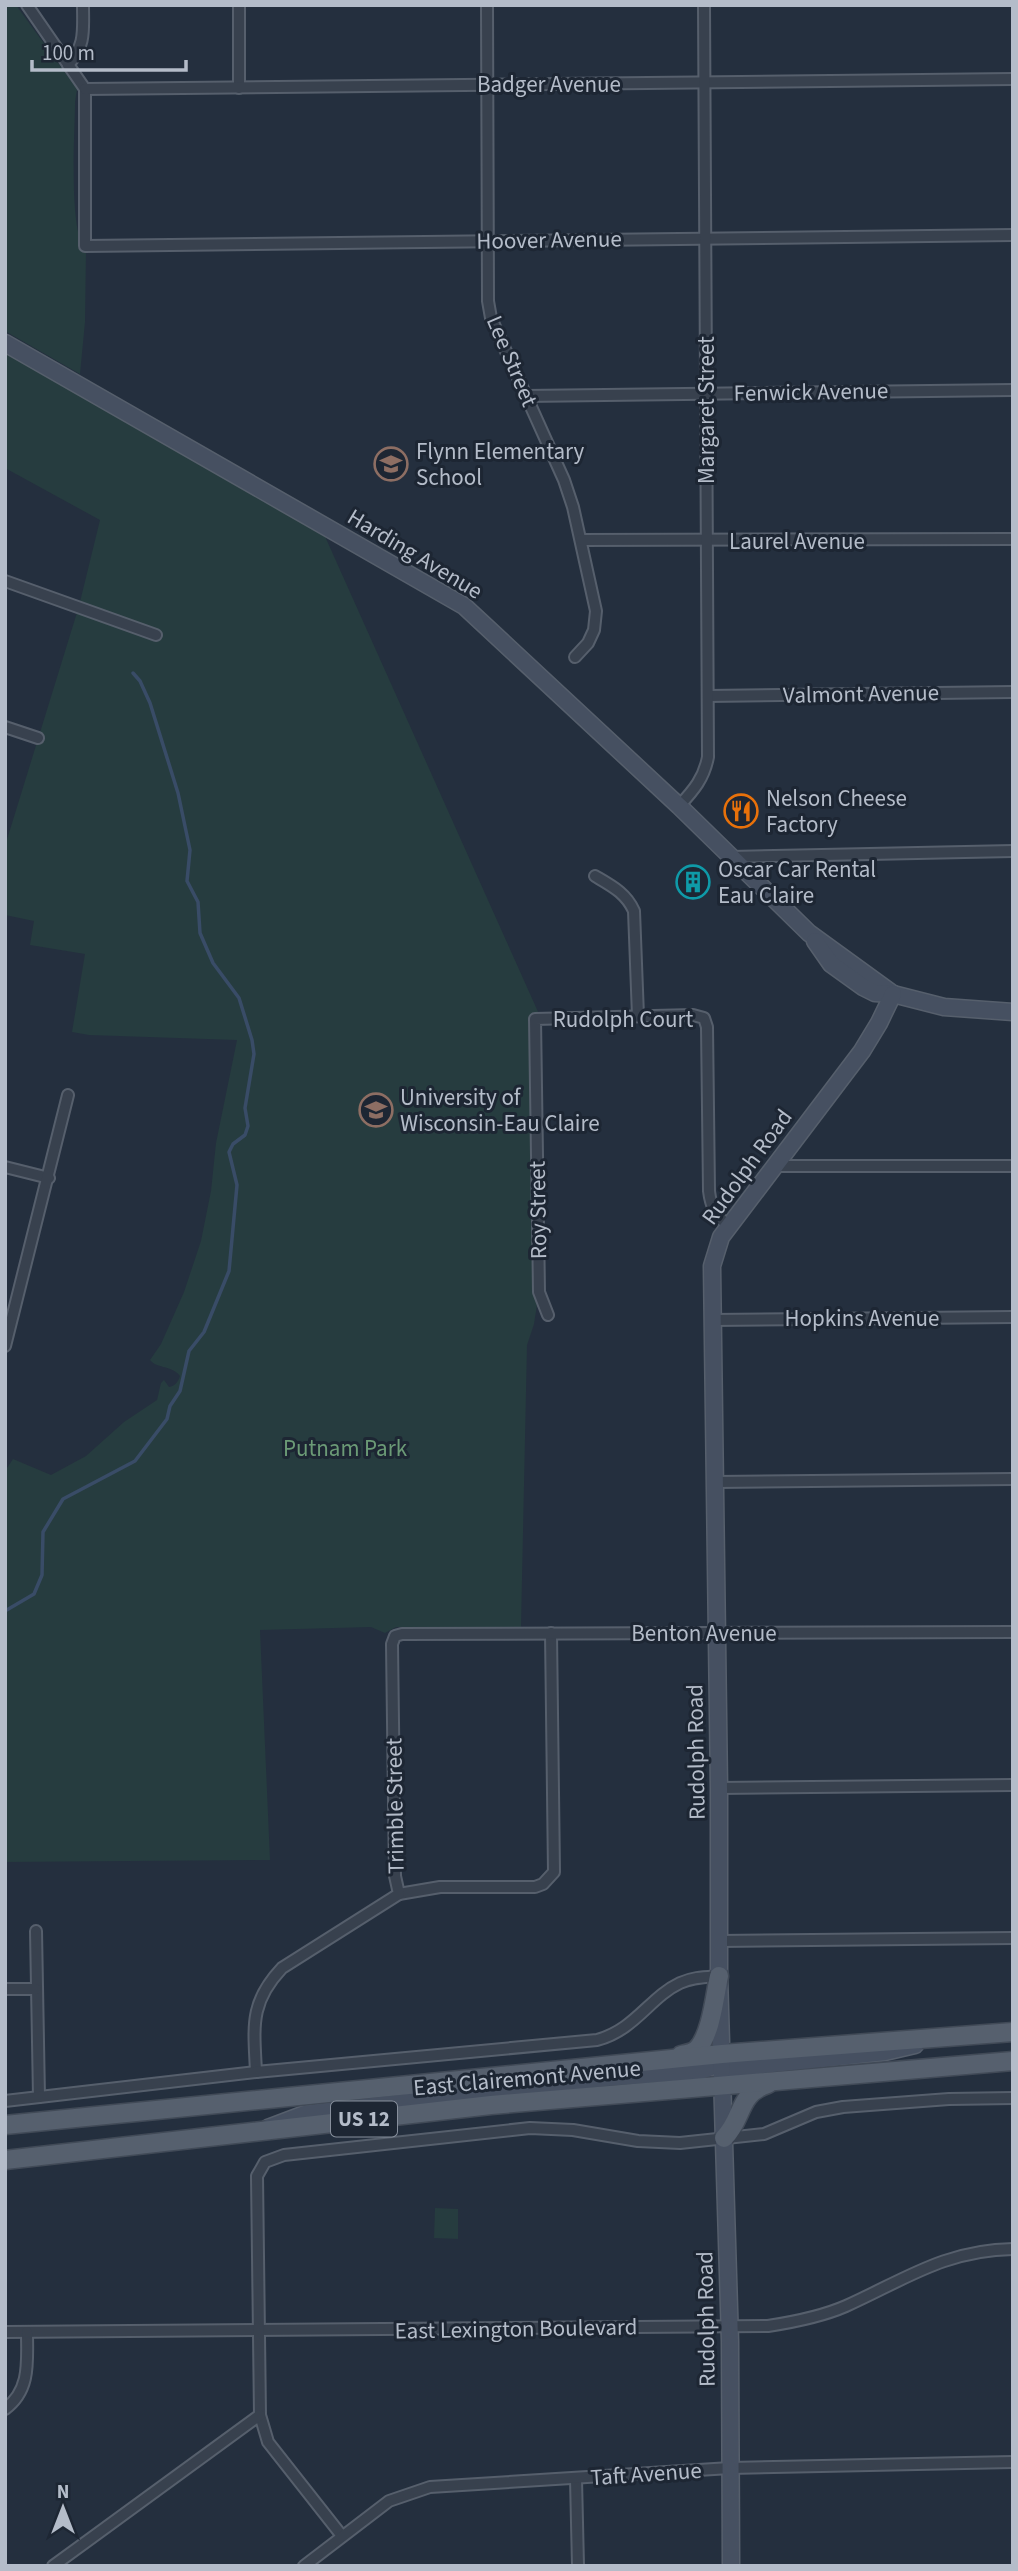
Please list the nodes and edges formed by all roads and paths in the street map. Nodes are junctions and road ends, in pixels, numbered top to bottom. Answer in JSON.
{"nodes":[{"id":1,"x":27,"y":5,"type":"edge"},
{"id":2,"x":83,"y":5,"type":"edge"},
{"id":3,"x":239,"y":5,"type":"edge"},
{"id":4,"x":487,"y":5,"type":"edge"},
{"id":5,"x":704,"y":5,"type":"edge"},
{"id":6,"x":68,"y":65,"type":"junction"},
{"id":7,"x":1013,"y":79,"type":"edge"},
{"id":8,"x":705,"y":83,"type":"junction"},
{"id":9,"x":487,"y":84,"type":"junction"},
{"id":10,"x":239,"y":88,"type":"junction"},
{"id":11,"x":85,"y":89,"type":"junction"},
{"id":12,"x":1013,"y":235,"type":"edge"},
{"id":13,"x":706,"y":238,"type":"junction"},
{"id":14,"x":488,"y":240,"type":"junction"},
{"id":15,"x":5,"y":342,"type":"edge"},
{"id":16,"x":1013,"y":390,"type":"edge"},
{"id":17,"x":706,"y":393,"type":"junction"},
{"id":18,"x":525,"y":396,"type":"junction"},
{"id":19,"x":1013,"y":539,"type":"edge"},
{"id":20,"x":581,"y":540,"type":"junction"},
{"id":21,"x":707,"y":541,"type":"junction"},
{"id":22,"x":5,"y":581,"type":"edge"},
{"id":23,"x":156,"y":635,"type":"dead end"},
{"id":24,"x":575,"y":657,"type":"dead end"},
{"id":25,"x":1013,"y":692,"type":"edge"},
{"id":26,"x":708,"y":696,"type":"junction"},
{"id":27,"x":5,"y":727,"type":"edge"},
{"id":28,"x":38,"y":738,"type":"dead end"},
{"id":29,"x":679,"y":806,"type":"junction"},
{"id":30,"x":1013,"y":851,"type":"edge"},
{"id":31,"x":731,"y":857,"type":"junction"},
{"id":32,"x":595,"y":876,"type":"dead end"},
{"id":33,"x":893,"y":994,"type":"junction"},
{"id":34,"x":1013,"y":1012,"type":"edge"},
{"id":35,"x":638,"y":1016,"type":"junction"},
{"id":36,"x":535,"y":1019,"type":"joint"},
{"id":37,"x":68,"y":1095,"type":"dead end"},
{"id":38,"x":775,"y":1166,"type":"junction"},
{"id":39,"x":1013,"y":1166,"type":"edge"},
{"id":40,"x":5,"y":1167,"type":"edge"},
{"id":41,"x":49,"y":1178,"type":"junction"},
{"id":42,"x":729,"y":1226,"type":"junction"},
{"id":43,"x":548,"y":1315,"type":"dead end"},
{"id":44,"x":1013,"y":1317,"type":"edge"},
{"id":45,"x":712,"y":1320,"type":"junction"},
{"id":46,"x":5,"y":1346,"type":"edge"},
{"id":47,"x":1013,"y":1479,"type":"edge"},
{"id":48,"x":716,"y":1482,"type":"junction"},
{"id":49,"x":1013,"y":1632,"type":"edge"},
{"id":50,"x":551,"y":1633,"type":"junction"},
{"id":51,"x":717,"y":1633,"type":"junction"},
{"id":52,"x":395,"y":1636,"type":"joint"},
{"id":53,"x":1013,"y":1784,"type":"edge"},
{"id":54,"x":719,"y":1788,"type":"junction"},
{"id":55,"x":399,"y":1894,"type":"junction"},
{"id":56,"x":36,"y":1931,"type":"dead end"},
{"id":57,"x":1013,"y":1938,"type":"edge"},
{"id":58,"x":720,"y":1941,"type":"junction"},
{"id":59,"x":719,"y":1976,"type":"junction"},
{"id":60,"x":5,"y":1989,"type":"edge"},
{"id":61,"x":36,"y":1989,"type":"junction"},
{"id":62,"x":1013,"y":2032,"type":"edge"},
{"id":63,"x":947,"y":2037,"type":"junction"},
{"id":64,"x":722,"y":2054,"type":"junction"},
{"id":65,"x":1013,"y":2058,"type":"edge"},
{"id":66,"x":667,"y":2059,"type":"junction"},
{"id":67,"x":256,"y":2072,"type":"junction"},
{"id":68,"x":782,"y":2080,"type":"junction"},
{"id":69,"x":723,"y":2084,"type":"junction"},
{"id":70,"x":38,"y":2097,"type":"junction"},
{"id":71,"x":1013,"y":2098,"type":"edge"},
{"id":72,"x":5,"y":2101,"type":"edge"},
{"id":73,"x":5,"y":2125,"type":"edge"},
{"id":74,"x":263,"y":2130,"type":"junction"},
{"id":75,"x":724,"y":2138,"type":"junction"},
{"id":76,"x":5,"y":2160,"type":"edge"},
{"id":77,"x":1013,"y":2249,"type":"edge"},
{"id":78,"x":729,"y":2328,"type":"junction"},
{"id":79,"x":260,"y":2330,"type":"junction"},
{"id":80,"x":5,"y":2332,"type":"edge"},
{"id":81,"x":27,"y":2332,"type":"junction"},
{"id":82,"x":5,"y":2409,"type":"edge"},
{"id":83,"x":260,"y":2415,"type":"junction"},
{"id":84,"x":1013,"y":2462,"type":"edge"},
{"id":85,"x":730,"y":2468,"type":"junction"},
{"id":86,"x":576,"y":2479,"type":"junction"},
{"id":87,"x":342,"y":2536,"type":"junction"},
{"id":88,"x":53,"y":2566,"type":"edge"},
{"id":89,"x":304,"y":2566,"type":"edge"},
{"id":90,"x":578,"y":2566,"type":"edge"},
{"id":91,"x":731,"y":2566,"type":"edge"}],
"edges":[{"from":1,"to":6,"type":"street"},
{"from":2,"to":6,"type":"street"},
{"from":3,"to":10,"type":"street"},
{"from":4,"to":9,"type":"street","name":"Lee Street"},
{"from":5,"to":8,"type":"street","name":"Margaret Street"},
{"from":6,"to":11,"type":"street"},
{"from":7,"to":8,"type":"street","name":"Badger Avenue"},
{"from":8,"to":9,"type":"street","name":"Badger Avenue"},
{"from":8,"to":13,"type":"street","name":"Margaret Street"},
{"from":9,"to":10,"type":"street","name":"Badger Avenue"},
{"from":9,"to":14,"type":"street","name":"Lee Street"},
{"from":10,"to":11,"type":"street","name":"Badger Avenue"},
{"from":11,"to":14,"type":"street","name":"Hoover Avenue"},
{"from":12,"to":13,"type":"street","name":"Hoover Avenue"},
{"from":13,"to":14,"type":"street","name":"Hoover Avenue"},
{"from":13,"to":17,"type":"street","name":"Margaret Street"},
{"from":14,"to":18,"type":"street","name":"Lee Street"},
{"from":15,"to":29,"type":"street","name":"Harding Avenue"},
{"from":16,"to":17,"type":"street","name":"Fenwick Avenue"},
{"from":17,"to":18,"type":"street","name":"Fenwick Avenue"},
{"from":17,"to":21,"type":"street","name":"Margaret Street"},
{"from":18,"to":20,"type":"street","name":"Lee Street"},
{"from":19,"to":21,"type":"street","name":"Laurel Avenue"},
{"from":20,"to":21,"type":"street","name":"Laurel Avenue"},
{"from":20,"to":24,"type":"street","name":"Lee Street"},
{"from":21,"to":26,"type":"street","name":"Margaret Street"},
{"from":22,"to":23,"type":"street"},
{"from":25,"to":26,"type":"street","name":"Valmont Avenue"},
{"from":26,"to":29,"type":"street","name":"Margaret Street"},
{"from":27,"to":28,"type":"street"},
{"from":29,"to":31,"type":"street","name":"Harding Avenue"},
{"from":30,"to":31,"type":"street"},
{"from":31,"to":33,"type":"street","name":"Harding Avenue"},
{"from":32,"to":35,"type":"street"},
{"from":33,"to":34,"type":"street"},
{"from":33,"to":38,"type":"street","name":"Rudolph Road"},
{"from":35,"to":36,"type":"street","name":"Rudolph Court"},
{"from":35,"to":42,"type":"street","name":"Rudolph Court"},
{"from":36,"to":43,"type":"street","name":"Roy Street"},
{"from":37,"to":41,"type":"street"},
{"from":38,"to":39,"type":"street"},
{"from":38,"to":42,"type":"street","name":"Rudolph Road"},
{"from":40,"to":41,"type":"street"},
{"from":41,"to":46,"type":"street"},
{"from":42,"to":45,"type":"street","name":"Rudolph Road"},
{"from":44,"to":45,"type":"street","name":"Hopkins Avenue"},
{"from":45,"to":48,"type":"street","name":"Rudolph Road"},
{"from":47,"to":48,"type":"street"},
{"from":48,"to":51,"type":"street","name":"Rudolph Road"},
{"from":49,"to":51,"type":"street","name":"Benton Avenue"},
{"from":50,"to":51,"type":"street","name":"Benton Avenue"},
{"from":50,"to":52,"type":"street","name":"Benton Avenue"},
{"from":50,"to":55,"type":"street"},
{"from":51,"to":54,"type":"street","name":"Rudolph Road"},
{"from":52,"to":55,"type":"street","name":"Trimble Street"},
{"from":53,"to":54,"type":"street"},
{"from":54,"to":58,"type":"street","name":"Rudolph Road"},
{"from":55,"to":67,"type":"street","name":"Trimble Street"},
{"from":56,"to":61,"type":"street"},
{"from":57,"to":58,"type":"street"},
{"from":58,"to":59,"type":"street","name":"Rudolph Road"},
{"from":59,"to":64,"type":"street","name":"Rudolph Road"},
{"from":59,"to":66,"type":"main road"},
{"from":59,"to":67,"type":"street"},
{"from":60,"to":61,"type":"street"},
{"from":61,"to":70,"type":"street"},
{"from":62,"to":63,"type":"main road","name":"East Clairemont Avenue","number":"US 12"},
{"from":63,"to":64,"type":"main road","name":"East Clairemont Avenue","number":"US 12"},
{"from":63,"to":69,"type":"street"},
{"from":64,"to":66,"type":"main road","name":"East Clairemont Avenue","number":"US 12"},
{"from":64,"to":69,"type":"street","name":"Rudolph Road"},
{"from":64,"to":74,"type":"street"},
{"from":65,"to":68,"type":"main road","name":"East Clairemont Avenue","number":"US 12"},
{"from":66,"to":73,"type":"main road","name":"East Clairemont Avenue","number":"US 12"},
{"from":67,"to":70,"type":"street"},
{"from":68,"to":69,"type":"main road","name":"East Clairemont Avenue","number":"US 12"},
{"from":68,"to":75,"type":"main road"},
{"from":69,"to":74,"type":"main road","name":"East Clairemont Avenue","number":"US 12"},
{"from":69,"to":75,"type":"street","name":"Rudolph Road"},
{"from":70,"to":72,"type":"street"},
{"from":71,"to":75,"type":"street"},
{"from":74,"to":76,"type":"main road","name":"East Clairemont Avenue","number":"US 12"},
{"from":75,"to":78,"type":"street","name":"Rudolph Road"},
{"from":75,"to":79,"type":"street"},
{"from":77,"to":78,"type":"street","name":"East Lexington Boulevard"},
{"from":78,"to":79,"type":"street","name":"East Lexington Boulevard"},
{"from":78,"to":85,"type":"street","name":"Rudolph Road"},
{"from":79,"to":81,"type":"street","name":"East Lexington Boulevard"},
{"from":79,"to":83,"type":"street"},
{"from":80,"to":81,"type":"street","name":"East Lexington Boulevard"},
{"from":81,"to":82,"type":"street"},
{"from":83,"to":87,"type":"street"},
{"from":83,"to":88,"type":"street"},
{"from":84,"to":85,"type":"street","name":"Taft Avenue"},
{"from":85,"to":86,"type":"street","name":"Taft Avenue"},
{"from":85,"to":91,"type":"street","name":"Rudolph Road"},
{"from":86,"to":87,"type":"street","name":"Taft Avenue"},
{"from":86,"to":90,"type":"street"},
{"from":87,"to":89,"type":"street","name":"Taft Avenue"}]}
